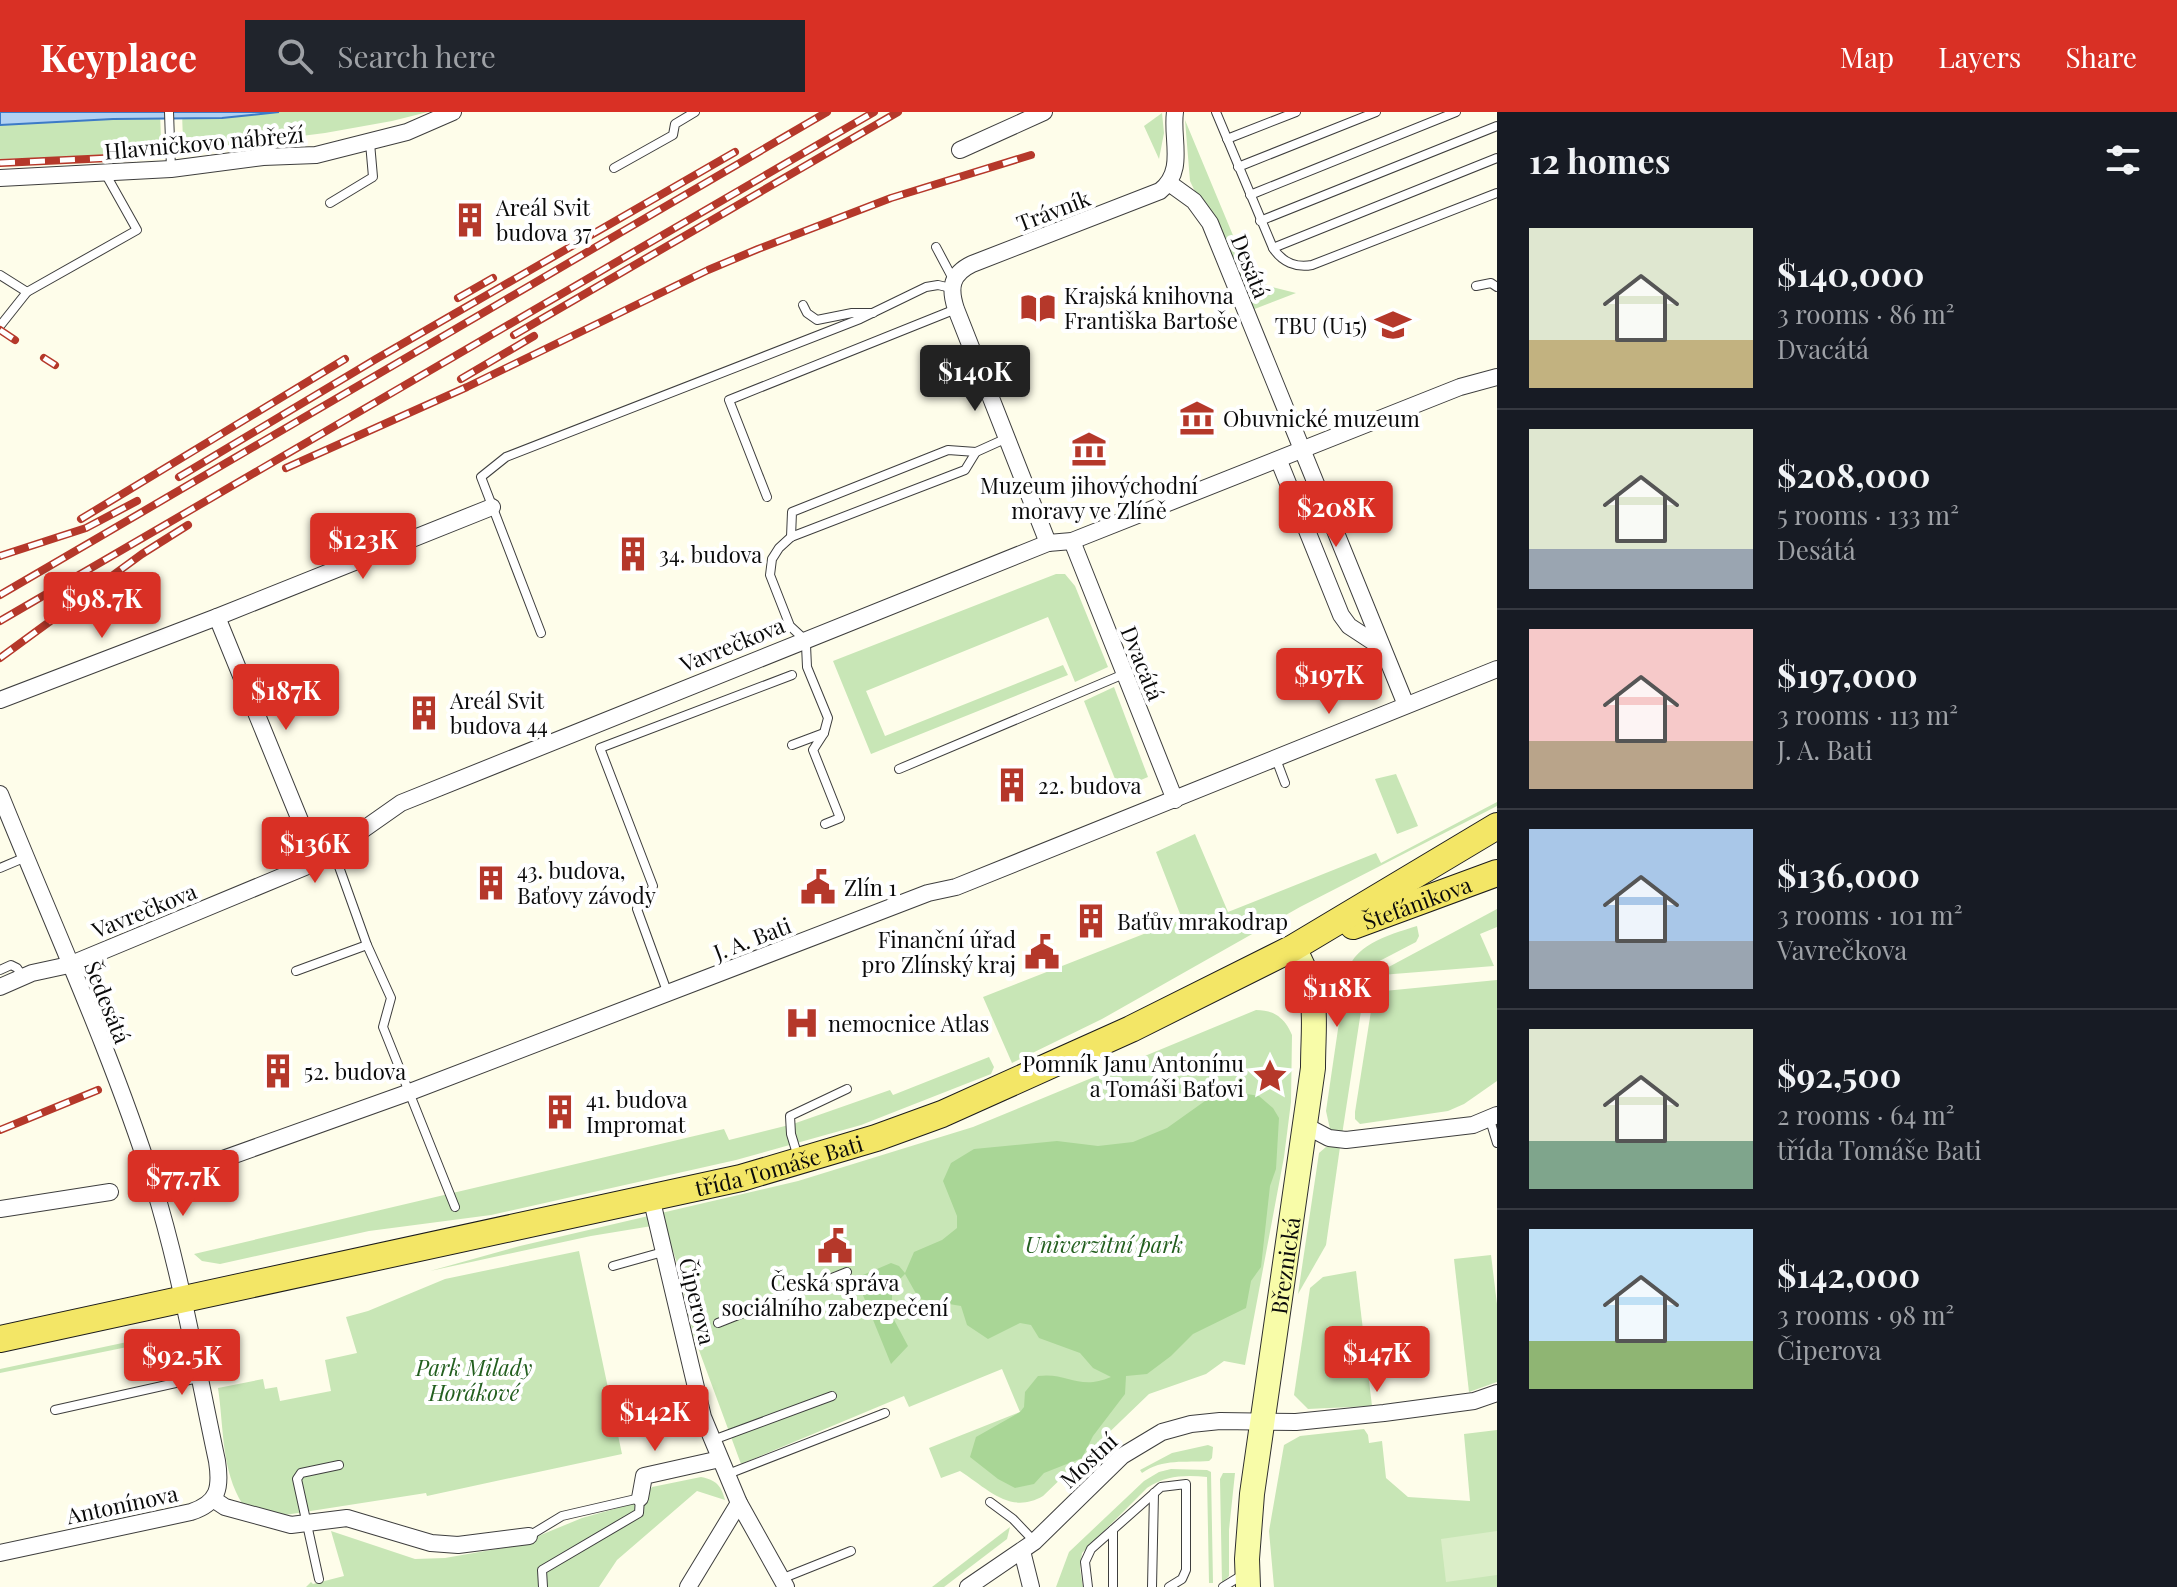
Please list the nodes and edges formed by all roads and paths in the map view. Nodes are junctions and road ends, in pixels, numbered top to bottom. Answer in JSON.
{"nodes":[{"id":1,"x":169,"y":112,"type":"edge"},
{"id":2,"x":453,"y":112,"type":"edge"},
{"id":3,"x":695,"y":112,"type":"edge"},
{"id":4,"x":1044,"y":112,"type":"edge"},
{"id":5,"x":1175,"y":112,"type":"edge"},
{"id":6,"x":1216,"y":112,"type":"edge"},
{"id":7,"x":1296,"y":112,"type":"edge"},
{"id":8,"x":1376,"y":112,"type":"edge"},
{"id":9,"x":1456,"y":112,"type":"edge"},
{"id":10,"x":1497,"y":126,"type":"edge"},
{"id":11,"x":1227,"y":139,"type":"junction"},
{"id":12,"x":370,"y":143,"type":"junction"},
{"id":13,"x":960,"y":150,"type":"dead end"},
{"id":14,"x":1497,"y":158,"type":"edge"},
{"id":15,"x":1238,"y":167,"type":"junction"},
{"id":16,"x":614,"y":168,"type":"dead end"},
{"id":17,"x":171,"y":169,"type":"junction"},
{"id":18,"x":105,"y":172,"type":"junction"},
{"id":19,"x":0,"y":178,"type":"edge"},
{"id":20,"x":1169,"y":183,"type":"junction"},
{"id":21,"x":1497,"y":193,"type":"edge"},
{"id":22,"x":1250,"y":195,"type":"junction"},
{"id":23,"x":330,"y":203,"type":"dead end"},
{"id":24,"x":1260,"y":221,"type":"junction"},
{"id":25,"x":936,"y":247,"type":"dead end"},
{"id":26,"x":1273,"y":248,"type":"junction"},
{"id":27,"x":0,"y":275,"type":"edge"},
{"id":28,"x":952,"y":284,"type":"junction"},
{"id":29,"x":1476,"y":286,"type":"dead end"},
{"id":30,"x":1497,"y":287,"type":"edge"},
{"id":31,"x":27,"y":292,"type":"junction"},
{"id":32,"x":803,"y":305,"type":"dead end"},
{"id":33,"x":956,"y":309,"type":"junction"},
{"id":34,"x":874,"y":313,"type":"junction"},
{"id":35,"x":0,"y":326,"type":"edge"},
{"id":36,"x":1497,"y":377,"type":"edge"},
{"id":37,"x":1008,"y":378,"type":"dead end"},
{"id":38,"x":986,"y":387,"type":"junction"},
{"id":39,"x":1007,"y":438,"type":"junction"},
{"id":40,"x":976,"y":452,"type":"junction"},
{"id":41,"x":1302,"y":452,"type":"junction"},
{"id":42,"x":1279,"y":461,"type":"junction"},
{"id":43,"x":767,"y":497,"type":"dead end"},
{"id":44,"x":492,"y":507,"type":"junction"},
{"id":45,"x":791,"y":537,"type":"junction"},
{"id":46,"x":1072,"y":541,"type":"junction"},
{"id":47,"x":1048,"y":543,"type":"junction"},
{"id":48,"x":217,"y":617,"type":"junction"},
{"id":49,"x":541,"y":633,"type":"dead end"},
{"id":50,"x":804,"y":639,"type":"junction"},
{"id":51,"x":1381,"y":647,"type":"junction"},
{"id":52,"x":1497,"y":669,"type":"edge"},
{"id":53,"x":1124,"y":674,"type":"junction"},
{"id":54,"x":792,"y":675,"type":"dead end"},
{"id":55,"x":0,"y":700,"type":"edge"},
{"id":56,"x":1406,"y":705,"type":"junction"},
{"id":57,"x":824,"y":733,"type":"junction"},
{"id":58,"x":792,"y":745,"type":"dead end"},
{"id":59,"x":1276,"y":759,"type":"junction"},
{"id":60,"x":899,"y":769,"type":"dead end"},
{"id":61,"x":1285,"y":783,"type":"dead end"},
{"id":62,"x":0,"y":794,"type":"edge"},
{"id":63,"x":1175,"y":800,"type":"junction"},
{"id":64,"x":5,"y":822,"type":"edge"},
{"id":65,"x":825,"y":824,"type":"dead end"},
{"id":66,"x":1497,"y":826,"type":"edge"},
{"id":67,"x":333,"y":849,"type":"junction"},
{"id":68,"x":26,"y":857,"type":"junction"},
{"id":69,"x":317,"y":862,"type":"junction"},
{"id":70,"x":0,"y":868,"type":"edge"},
{"id":71,"x":1497,"y":873,"type":"edge"},
{"id":72,"x":367,"y":945,"type":"junction"},
{"id":73,"x":1293,"y":948,"type":"junction"},
{"id":74,"x":69,"y":965,"type":"junction"},
{"id":75,"x":0,"y":970,"type":"edge"},
{"id":76,"x":296,"y":971,"type":"dead end"},
{"id":77,"x":23,"y":977,"type":"junction"},
{"id":78,"x":0,"y":987,"type":"edge"},
{"id":79,"x":669,"y":994,"type":"junction"},
{"id":80,"x":847,"y":1089,"type":"dead end"},
{"id":81,"x":410,"y":1092,"type":"junction"},
{"id":82,"x":1493,"y":1118,"type":"edge"},
{"id":83,"x":1306,"y":1126,"type":"junction"},
{"id":84,"x":1497,"y":1143,"type":"edge"},
{"id":85,"x":800,"y":1162,"type":"junction"},
{"id":86,"x":153,"y":1184,"type":"junction"},
{"id":87,"x":110,"y":1192,"type":"dead end"},
{"id":88,"x":651,"y":1197,"type":"junction"},
{"id":89,"x":455,"y":1207,"type":"dead end"},
{"id":90,"x":0,"y":1209,"type":"edge"},
{"id":91,"x":663,"y":1252,"type":"junction"},
{"id":92,"x":613,"y":1266,"type":"dead end"},
{"id":93,"x":847,"y":1272,"type":"dead end"},
{"id":94,"x":182,"y":1299,"type":"junction"},
{"id":95,"x":718,"y":1323,"type":"dead end"},
{"id":96,"x":0,"y":1339,"type":"edge"},
{"id":97,"x":198,"y":1378,"type":"junction"},
{"id":98,"x":1497,"y":1393,"type":"edge"},
{"id":99,"x":832,"y":1396,"type":"dead end"},
{"id":100,"x":55,"y":1410,"type":"dead end"},
{"id":101,"x":885,"y":1413,"type":"dead end"},
{"id":102,"x":1262,"y":1420,"type":"junction"},
{"id":103,"x":713,"y":1440,"type":"junction"},
{"id":104,"x":339,"y":1465,"type":"dead end"},
{"id":105,"x":724,"y":1467,"type":"junction"},
{"id":106,"x":1154,"y":1493,"type":"junction"},
{"id":107,"x":640,"y":1498,"type":"junction"},
{"id":108,"x":213,"y":1499,"type":"junction"},
{"id":109,"x":990,"y":1502,"type":"dead end"},
{"id":110,"x":739,"y":1503,"type":"junction"},
{"id":111,"x":306,"y":1523,"type":"junction"},
{"id":112,"x":1113,"y":1530,"type":"junction"},
{"id":113,"x":529,"y":1536,"type":"joint"},
{"id":114,"x":1028,"y":1546,"type":"junction"},
{"id":115,"x":851,"y":1551,"type":"dead end"},
{"id":116,"x":0,"y":1553,"type":"edge"},
{"id":117,"x":319,"y":1579,"type":"dead end"},
{"id":118,"x":1248,"y":1579,"type":"edge"},
{"id":119,"x":783,"y":1583,"type":"edge"},
{"id":120,"x":543,"y":1587,"type":"edge"},
{"id":121,"x":688,"y":1587,"type":"edge"},
{"id":122,"x":968,"y":1587,"type":"edge"},
{"id":123,"x":1031,"y":1587,"type":"edge"},
{"id":124,"x":1088,"y":1587,"type":"edge"},
{"id":125,"x":1113,"y":1587,"type":"edge"},
{"id":126,"x":1152,"y":1587,"type":"edge"},
{"id":127,"x":1169,"y":1587,"type":"edge"},
{"id":128,"x":1223,"y":1587,"type":"edge"}],
"edges":[{"from":1,"to":17,"type":"lane"},
{"from":2,"to":12,"type":"street","name":"Hlavničkovo nábřeží"},
{"from":3,"to":16,"type":"lane"},
{"from":4,"to":13,"type":"street"},
{"from":5,"to":20,"type":"street"},
{"from":6,"to":11,"type":"lane"},
{"from":7,"to":11,"type":"lane"},
{"from":8,"to":15,"type":"lane"},
{"from":9,"to":22,"type":"lane"},
{"from":10,"to":24,"type":"lane"},
{"from":11,"to":15,"type":"lane"},
{"from":12,"to":17,"type":"street","name":"Hlavničkovo nábřeží"},
{"from":12,"to":23,"type":"lane"},
{"from":14,"to":26,"type":"lane"},
{"from":15,"to":22,"type":"lane"},
{"from":17,"to":18,"type":"street","name":"Hlavničkovo nábřeží"},
{"from":18,"to":19,"type":"street","name":"Hlavničkovo nábřeží"},
{"from":18,"to":31,"type":"lane"},
{"from":20,"to":28,"type":"street","name":"Trávník"},
{"from":20,"to":41,"type":"street","name":"Desátá"},
{"from":21,"to":26,"type":"lane"},
{"from":22,"to":24,"type":"lane"},
{"from":24,"to":26,"type":"lane"},
{"from":25,"to":28,"type":"lane"},
{"from":27,"to":31,"type":"lane"},
{"from":28,"to":33,"type":"street"},
{"from":28,"to":34,"type":"lane"},
{"from":29,"to":30,"type":"lane"},
{"from":31,"to":35,"type":"lane"},
{"from":32,"to":34,"type":"lane"},
{"from":33,"to":38,"type":"street"},
{"from":33,"to":43,"type":"lane"},
{"from":34,"to":44,"type":"lane"},
{"from":36,"to":41,"type":"street","name":"Vavrečkova"},
{"from":37,"to":38,"type":"lane"},
{"from":38,"to":39,"type":"street"},
{"from":39,"to":40,"type":"lane"},
{"from":39,"to":47,"type":"street"},
{"from":40,"to":45,"type":"lane"},
{"from":40,"to":45,"type":"lane"},
{"from":41,"to":42,"type":"street","name":"Vavrečkova"},
{"from":41,"to":51,"type":"street","name":"Desátá"},
{"from":42,"to":46,"type":"street","name":"Vavrečkova"},
{"from":42,"to":51,"type":"street"},
{"from":44,"to":48,"type":"street"},
{"from":44,"to":49,"type":"lane"},
{"from":45,"to":50,"type":"lane"},
{"from":46,"to":47,"type":"street","name":"Vavrečkova"},
{"from":46,"to":53,"type":"street","name":"Dvacátá"},
{"from":47,"to":50,"type":"street","name":"Vavrečkova"},
{"from":48,"to":55,"type":"street"},
{"from":48,"to":69,"type":"street"},
{"from":50,"to":57,"type":"lane"},
{"from":50,"to":67,"type":"street","name":"Vavrečkova"},
{"from":51,"to":56,"type":"street","name":"Desátá"},
{"from":52,"to":56,"type":"street","name":"J. A. Bati"},
{"from":53,"to":60,"type":"lane"},
{"from":53,"to":63,"type":"street","name":"Dvacátá"},
{"from":54,"to":79,"type":"lane"},
{"from":56,"to":59,"type":"street","name":"J. A. Bati"},
{"from":57,"to":58,"type":"lane"},
{"from":57,"to":65,"type":"lane"},
{"from":59,"to":61,"type":"lane"},
{"from":59,"to":63,"type":"street","name":"J. A. Bati"},
{"from":62,"to":64,"type":"street","name":"Šedesátá"},
{"from":63,"to":79,"type":"street","name":"J. A. Bati"},
{"from":64,"to":68,"type":"street","name":"Šedesátá"},
{"from":66,"to":73,"type":"main road","name":"třída Tomáše Bati"},
{"from":67,"to":69,"type":"street","name":"Vavrečkova"},
{"from":67,"to":72,"type":"lane"},
{"from":68,"to":70,"type":"lane"},
{"from":68,"to":74,"type":"street","name":"Šedesátá"},
{"from":69,"to":74,"type":"street","name":"Vavrečkova"},
{"from":71,"to":73,"type":"main road","name":"Štefánikova"},
{"from":72,"to":76,"type":"lane"},
{"from":72,"to":81,"type":"lane"},
{"from":73,"to":83,"type":"main road","name":"Březnická"},
{"from":73,"to":85,"type":"main road","name":"třída Tomáše Bati"},
{"from":74,"to":77,"type":"street","name":"Vavrečkova"},
{"from":74,"to":86,"type":"street","name":"Šedesátá"},
{"from":75,"to":77,"type":"lane"},
{"from":77,"to":78,"type":"street","name":"Vavrečkova"},
{"from":79,"to":81,"type":"street","name":"J. A. Bati"},
{"from":80,"to":85,"type":"lane"},
{"from":81,"to":86,"type":"street","name":"J. A. Bati"},
{"from":81,"to":89,"type":"lane"},
{"from":82,"to":83,"type":"street"},
{"from":82,"to":84,"type":"lane"},
{"from":83,"to":102,"type":"main road","name":"Březnická"},
{"from":85,"to":88,"type":"main road","name":"třída Tomáše Bati"},
{"from":86,"to":94,"type":"street","name":"Šedesátá"},
{"from":87,"to":90,"type":"street"},
{"from":88,"to":91,"type":"street","name":"Čiperova"},
{"from":88,"to":94,"type":"main road","name":"třída Tomáše Bati"},
{"from":91,"to":92,"type":"lane"},
{"from":91,"to":103,"type":"street","name":"Čiperova"},
{"from":93,"to":95,"type":"lane"},
{"from":94,"to":96,"type":"main road","name":"třída Tomáše Bati"},
{"from":94,"to":97,"type":"street","name":"Šedesátá"},
{"from":97,"to":100,"type":"lane"},
{"from":97,"to":108,"type":"street","name":"Šedesátá"},
{"from":98,"to":102,"type":"street","name":"Mostní"},
{"from":99,"to":103,"type":"lane"},
{"from":101,"to":105,"type":"lane"},
{"from":102,"to":114,"type":"street","name":"Mostní"},
{"from":102,"to":118,"type":"main road","name":"Březnická"},
{"from":103,"to":105,"type":"street","name":"Čiperova"},
{"from":104,"to":111,"type":"lane"},
{"from":105,"to":107,"type":"street"},
{"from":105,"to":110,"type":"street","name":"Čiperova"},
{"from":106,"to":112,"type":"lane"},
{"from":106,"to":126,"type":"lane"},
{"from":106,"to":127,"type":"lane"},
{"from":107,"to":113,"type":"lane"},
{"from":107,"to":120,"type":"lane"},
{"from":108,"to":111,"type":"street"},
{"from":108,"to":116,"type":"street","name":"Antonínova"},
{"from":109,"to":114,"type":"lane"},
{"from":110,"to":119,"type":"street","name":"Čiperova"},
{"from":110,"to":121,"type":"street"},
{"from":111,"to":113,"type":"street"},
{"from":111,"to":117,"type":"lane"},
{"from":112,"to":124,"type":"lane"},
{"from":112,"to":125,"type":"lane"},
{"from":114,"to":122,"type":"street","name":"Mostní"},
{"from":114,"to":123,"type":"street"},
{"from":115,"to":119,"type":"lane"},
{"from":118,"to":128,"type":"lane"}]}
